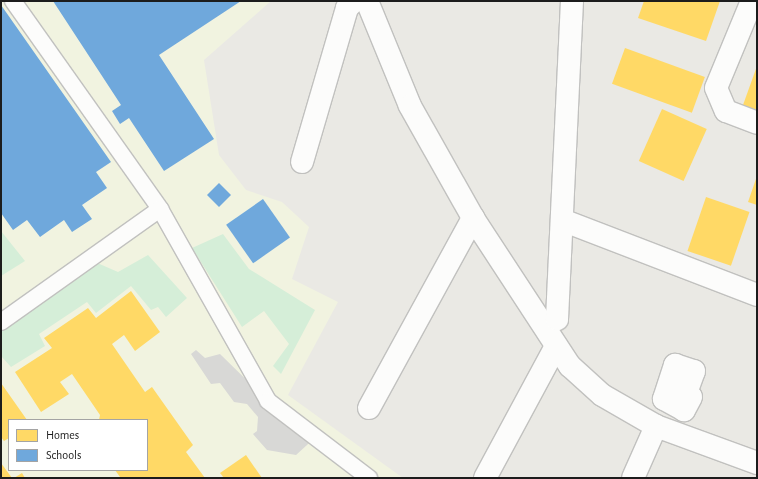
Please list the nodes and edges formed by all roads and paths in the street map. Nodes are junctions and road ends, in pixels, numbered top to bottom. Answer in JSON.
{"nodes":[{"id":1,"x":14,"y":1,"type":"edge"},
{"id":2,"x":354,"y":1,"type":"edge"},
{"id":3,"x":366,"y":1,"type":"edge"},
{"id":4,"x":572,"y":1,"type":"edge"},
{"id":5,"x":752,"y":1,"type":"edge"},
{"id":6,"x":757,"y":123,"type":"edge"},
{"id":7,"x":302,"y":162,"type":"dead end"},
{"id":8,"x":160,"y":209,"type":"junction"},
{"id":9,"x":473,"y":218,"type":"junction"},
{"id":10,"x":562,"y":220,"type":"junction"},
{"id":11,"x":757,"y":295,"type":"edge"},
{"id":12,"x":1,"y":322,"type":"edge"},
{"id":13,"x":544,"y":324,"type":"junction"},
{"id":14,"x":556,"y":346,"type":"junction"},
{"id":15,"x":368,"y":408,"type":"dead end"},
{"id":16,"x":656,"y":426,"type":"junction"},
{"id":17,"x":757,"y":463,"type":"edge"},
{"id":18,"x":369,"y":478,"type":"edge"},
{"id":19,"x":485,"y":478,"type":"edge"},
{"id":20,"x":633,"y":478,"type":"edge"}],
"edges":[{"from":1,"to":8,"type":"lane"},
{"from":2,"to":7,"type":"street"},
{"from":3,"to":9,"type":"street"},
{"from":4,"to":10,"type":"street"},
{"from":5,"to":6,"type":"street"},
{"from":8,"to":12,"type":"lane"},
{"from":8,"to":18,"type":"lane"},
{"from":9,"to":13,"type":"street"},
{"from":9,"to":15,"type":"street"},
{"from":10,"to":11,"type":"street"},
{"from":10,"to":13,"type":"street"},
{"from":13,"to":14,"type":"street"},
{"from":14,"to":16,"type":"street"},
{"from":14,"to":19,"type":"street"},
{"from":16,"to":17,"type":"street"},
{"from":16,"to":20,"type":"street"}]}
